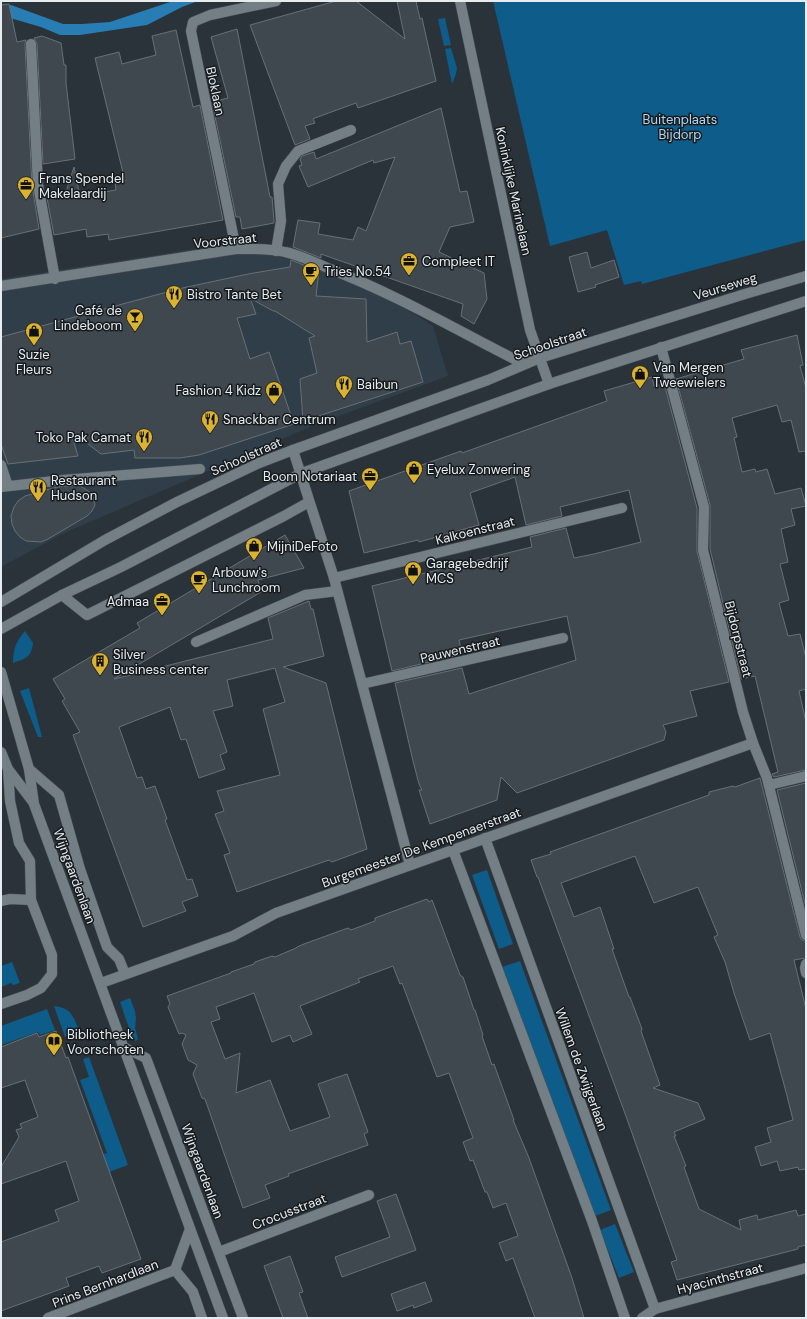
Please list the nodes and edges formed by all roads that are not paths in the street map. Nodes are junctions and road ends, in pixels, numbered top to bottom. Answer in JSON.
{"nodes":[{"id":1,"x":276,"y":1,"type":"edge"},
{"id":2,"x":460,"y":1,"type":"edge"},
{"id":3,"x":31,"y":44,"type":"dead end"},
{"id":4,"x":351,"y":130,"type":"dead end"},
{"id":5,"x":236,"y":249,"type":"junction"},
{"id":6,"x":276,"y":251,"type":"junction"},
{"id":7,"x":806,"y":276,"type":"edge"},
{"id":8,"x":55,"y":279,"type":"junction"},
{"id":9,"x":1,"y":286,"type":"edge"},
{"id":10,"x":806,"y":301,"type":"edge"},
{"id":11,"x":653,"y":323,"type":"joint"},
{"id":12,"x":661,"y":347,"type":"junction"},
{"id":13,"x":540,"y":358,"type":"junction"},
{"id":14,"x":524,"y":364,"type":"junction"},
{"id":15,"x":549,"y":384,"type":"junction"},
{"id":16,"x":293,"y":450,"type":"junction"},
{"id":17,"x":1,"y":465,"type":"edge"},
{"id":18,"x":200,"y":469,"type":"dead end"},
{"id":19,"x":302,"y":473,"type":"junction"},
{"id":20,"x":4,"y":487,"type":"edge"},
{"id":21,"x":309,"y":502,"type":"junction"},
{"id":22,"x":622,"y":508,"type":"dead end"},
{"id":23,"x":334,"y":578,"type":"junction"},
{"id":24,"x":338,"y":591,"type":"junction"},
{"id":25,"x":62,"y":595,"type":"junction"},
{"id":26,"x":1,"y":602,"type":"edge"},
{"id":27,"x":1,"y":629,"type":"edge"},
{"id":28,"x":563,"y":638,"type":"dead end"},
{"id":29,"x":196,"y":642,"type":"dead end"},
{"id":30,"x":1,"y":672,"type":"edge"},
{"id":31,"x":362,"y":684,"type":"junction"},
{"id":32,"x":753,"y":743,"type":"junction"},
{"id":33,"x":1,"y":752,"type":"edge"},
{"id":34,"x":8,"y":769,"type":"junction"},
{"id":35,"x":29,"y":769,"type":"junction"},
{"id":36,"x":806,"y":776,"type":"edge"},
{"id":37,"x":769,"y":784,"type":"junction"},
{"id":38,"x":34,"y":804,"type":"junction"},
{"id":39,"x":485,"y":838,"type":"junction"},
{"id":40,"x":453,"y":850,"type":"junction"},
{"id":41,"x":410,"y":865,"type":"junction"},
{"id":42,"x":31,"y":900,"type":"junction"},
{"id":43,"x":1,"y":901,"type":"edge"},
{"id":44,"x":806,"y":935,"type":"edge"},
{"id":45,"x":806,"y":964,"type":"edge"},
{"id":46,"x":806,"y":973,"type":"edge"},
{"id":47,"x":124,"y":974,"type":"junction"},
{"id":48,"x":101,"y":983,"type":"junction"},
{"id":49,"x":1,"y":1004,"type":"edge"},
{"id":50,"x":123,"y":1047,"type":"junction"},
{"id":51,"x":368,"y":1195,"type":"dead end"},
{"id":52,"x":190,"y":1229,"type":"junction"},
{"id":53,"x":219,"y":1252,"type":"junction"},
{"id":54,"x":806,"y":1268,"type":"edge"},
{"id":55,"x":175,"y":1270,"type":"junction"},
{"id":56,"x":655,"y":1309,"type":"junction"},
{"id":57,"x":48,"y":1318,"type":"edge"},
{"id":58,"x":202,"y":1318,"type":"edge"},
{"id":59,"x":222,"y":1318,"type":"edge"},
{"id":60,"x":243,"y":1318,"type":"edge"},
{"id":61,"x":625,"y":1318,"type":"edge"},
{"id":62,"x":642,"y":1318,"type":"edge"}],
"edges":[{"from":1,"to":5,"type":"street","name":"Bloklaan"},
{"from":2,"to":13,"type":"street","name":"Koninklijke Marinelaan"},
{"from":3,"to":8,"type":"street"},
{"from":4,"to":6,"type":"street"},
{"from":5,"to":6,"type":"street","name":"Voorstraat"},
{"from":5,"to":8,"type":"street","name":"Voorstraat"},
{"from":6,"to":14,"type":"street","name":"Voorstraat"},
{"from":7,"to":11,"type":"street","name":"Veurseweg"},
{"from":8,"to":9,"type":"street","name":"Voorstraat"},
{"from":10,"to":12,"type":"street"},
{"from":11,"to":13,"type":"street","name":"Schoolstraat"},
{"from":12,"to":15,"type":"street"},
{"from":12,"to":32,"type":"street","name":"Bijdorpstraat"},
{"from":13,"to":14,"type":"street","name":"Schoolstraat"},
{"from":13,"to":15,"type":"street","name":"Koninklijke Marinelaan"},
{"from":14,"to":16,"type":"street","name":"Schoolstraat"},
{"from":15,"to":19,"type":"street"},
{"from":16,"to":19,"type":"street"},
{"from":16,"to":26,"type":"street","name":"Schoolstraat"},
{"from":17,"to":20,"type":"street"},
{"from":18,"to":20,"type":"street","name":"Schoolstraat"},
{"from":19,"to":21,"type":"street"},
{"from":19,"to":25,"type":"street"},
{"from":21,"to":23,"type":"street"},
{"from":21,"to":25,"type":"street"},
{"from":22,"to":23,"type":"street","name":"Kalkoenstraat"},
{"from":23,"to":24,"type":"street"},
{"from":24,"to":29,"type":"street"},
{"from":24,"to":31,"type":"street"},
{"from":25,"to":27,"type":"street"},
{"from":28,"to":31,"type":"street","name":"Pauwenstraat"},
{"from":30,"to":35,"type":"street","name":"Wijngaardenlaan"},
{"from":31,"to":41,"type":"street"},
{"from":32,"to":37,"type":"street","name":"Bijdorpstraat"},
{"from":32,"to":39,"type":"street","name":"Burgemeester De Kempenaerstraat"},
{"from":33,"to":34,"type":"street","name":"Wijngaardenlaan"},
{"from":34,"to":38,"type":"street","name":"Wijngaardenlaan"},
{"from":34,"to":42,"type":"street","name":"Wijngaardenlaan"},
{"from":35,"to":38,"type":"street","name":"Wijngaardenlaan"},
{"from":35,"to":47,"type":"street","name":"Wijngaardenlaan"},
{"from":36,"to":37,"type":"street"},
{"from":37,"to":44,"type":"street","name":"Bijdorpstraat"},
{"from":38,"to":48,"type":"street","name":"Wijngaardenlaan"},
{"from":39,"to":40,"type":"street","name":"Burgemeester De Kempenaerstraat"},
{"from":39,"to":56,"type":"street","name":"Willem de Zwijgerlaan"},
{"from":40,"to":41,"type":"street","name":"Burgemeester De Kempenaerstraat"},
{"from":40,"to":61,"type":"street"},
{"from":41,"to":47,"type":"street","name":"Burgemeester De Kempenaerstraat"},
{"from":42,"to":43,"type":"street"},
{"from":42,"to":49,"type":"street","name":"Wijngaardenlaan"},
{"from":45,"to":46,"type":"street"},
{"from":47,"to":48,"type":"street","name":"Burgemeester De Kempenaerstraat"},
{"from":48,"to":50,"type":"street","name":"Wijngaardenlaan"},
{"from":50,"to":52,"type":"street","name":"Wijngaardenlaan"},
{"from":50,"to":53,"type":"street","name":"Wijngaardenlaan"},
{"from":51,"to":53,"type":"street","name":"Crocusstraat"},
{"from":52,"to":55,"type":"street","name":"Prins Bernhardlaan"},
{"from":52,"to":59,"type":"street","name":"Wijngaardenlaan"},
{"from":53,"to":60,"type":"street","name":"Wijngaardenlaan"},
{"from":54,"to":56,"type":"street","name":"Hyacinthstraat"},
{"from":55,"to":57,"type":"street","name":"Prins Bernhardlaan"},
{"from":55,"to":58,"type":"street"},
{"from":56,"to":62,"type":"street","name":"Hyacinthstraat"}]}
